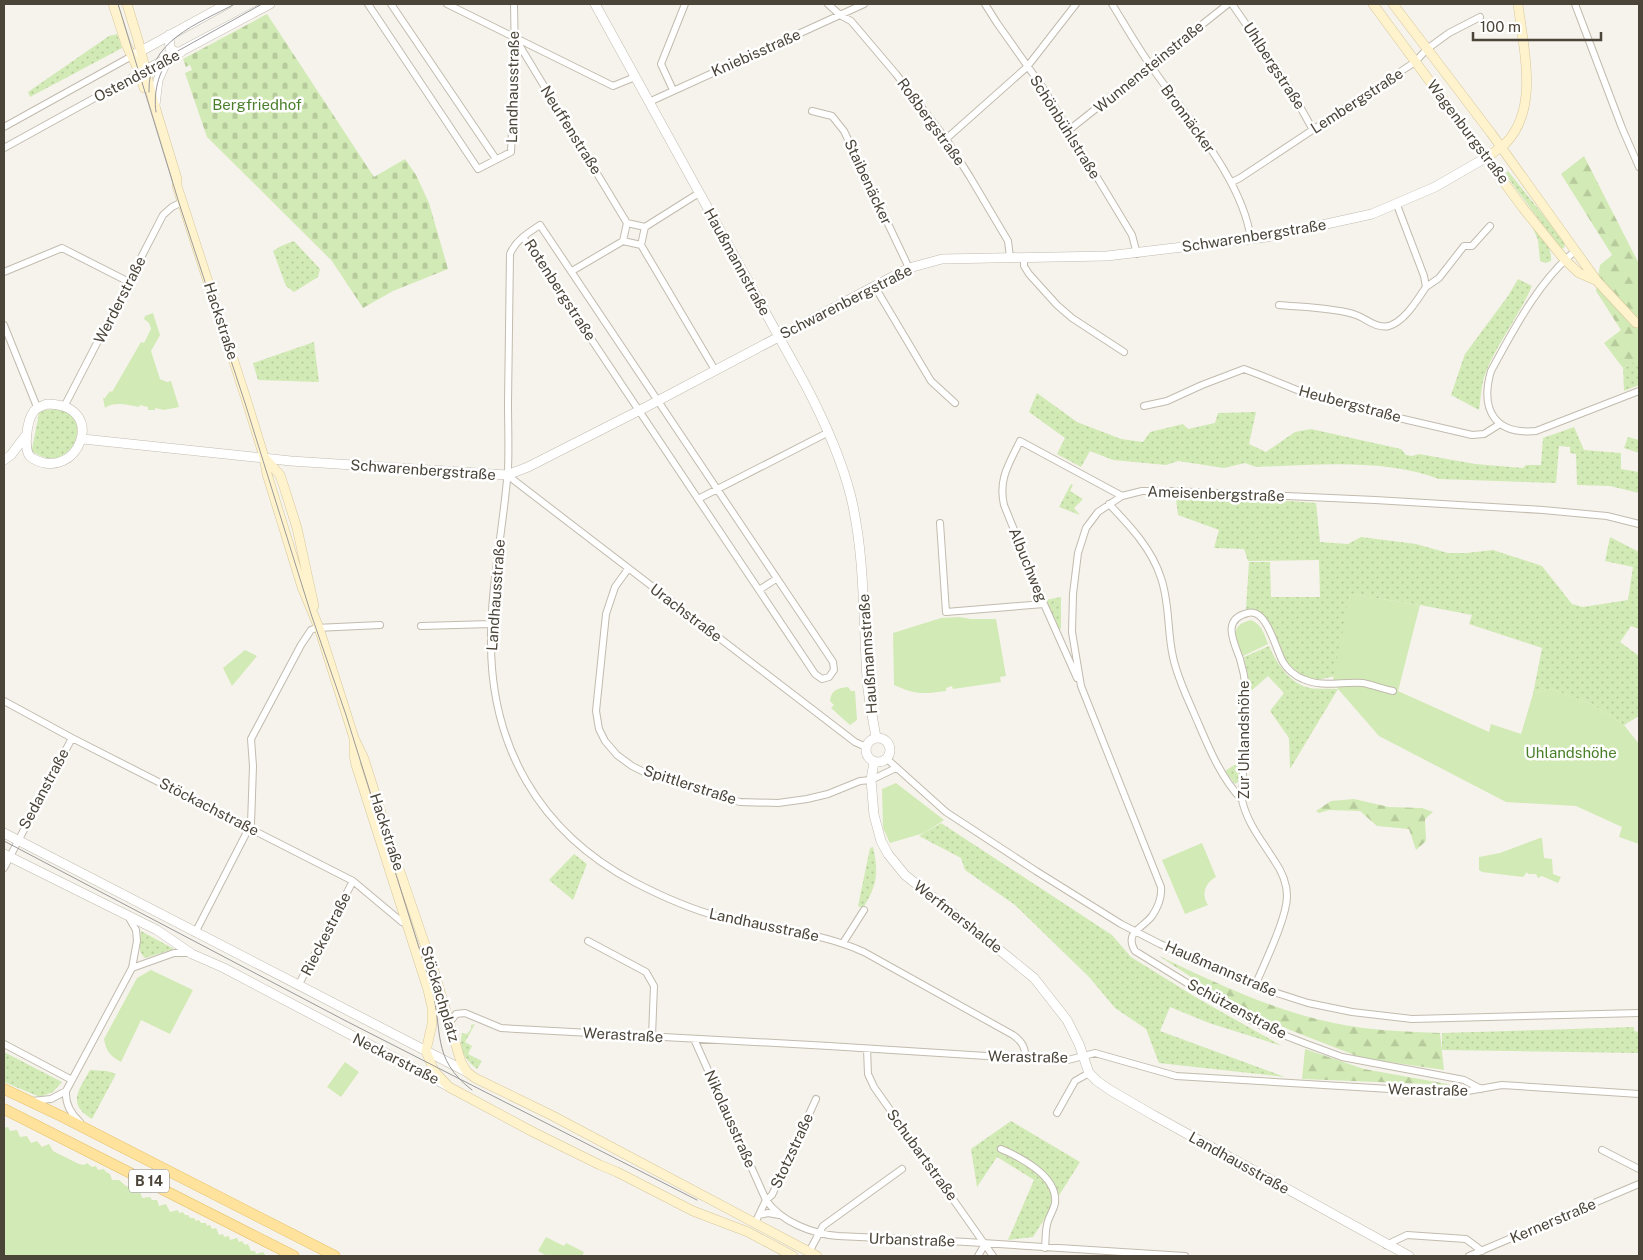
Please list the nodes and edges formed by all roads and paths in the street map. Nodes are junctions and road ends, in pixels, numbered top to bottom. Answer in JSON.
{"nodes":[{"id":1,"x":113,"y":4,"type":"edge"},
{"id":2,"x":127,"y":4,"type":"edge"},
{"id":3,"x":227,"y":4,"type":"edge"},
{"id":4,"x":270,"y":4,"type":"edge"},
{"id":5,"x":368,"y":4,"type":"edge"},
{"id":6,"x":391,"y":4,"type":"edge"},
{"id":7,"x":447,"y":4,"type":"edge"},
{"id":8,"x":514,"y":4,"type":"edge"},
{"id":9,"x":595,"y":4,"type":"edge"},
{"id":10,"x":685,"y":4,"type":"edge"},
{"id":11,"x":828,"y":4,"type":"edge"},
{"id":12,"x":864,"y":4,"type":"edge"},
{"id":13,"x":986,"y":4,"type":"edge"},
{"id":14,"x":1076,"y":4,"type":"edge"},
{"id":15,"x":1112,"y":4,"type":"edge"},
{"id":16,"x":1228,"y":4,"type":"edge"},
{"id":17,"x":1232,"y":4,"type":"edge"},
{"id":18,"x":1372,"y":4,"type":"edge"},
{"id":19,"x":1393,"y":4,"type":"edge"},
{"id":20,"x":1518,"y":4,"type":"edge"},
{"id":21,"x":1575,"y":4,"type":"edge"},
{"id":22,"x":840,"y":15,"type":"junction"},
{"id":23,"x":1480,"y":17,"type":"dead end"},
{"id":24,"x":168,"y":35,"type":"junction"},
{"id":25,"x":515,"y":36,"type":"junction"},
{"id":26,"x":141,"y":50,"type":"junction"},
{"id":27,"x":1427,"y":50,"type":"junction"},
{"id":28,"x":181,"y":52,"type":"junction"},
{"id":29,"x":132,"y":56,"type":"junction"},
{"id":30,"x":168,"y":60,"type":"junction"},
{"id":31,"x":1415,"y":62,"type":"junction"},
{"id":32,"x":1151,"y":66,"type":"junction"},
{"id":33,"x":1027,"y":67,"type":"junction"},
{"id":34,"x":143,"y":72,"type":"junction"},
{"id":35,"x":635,"y":77,"type":"junction"},
{"id":36,"x":673,"y":90,"type":"junction"},
{"id":37,"x":649,"y":102,"type":"junction"},
{"id":38,"x":812,"y":110,"type":"dead end"},
{"id":39,"x":156,"y":112,"type":"junction"},
{"id":40,"x":4,"y":126,"type":"edge"},
{"id":41,"x":1069,"y":130,"type":"junction"},
{"id":42,"x":1313,"y":130,"type":"junction"},
{"id":43,"x":946,"y":139,"type":"junction"},
{"id":44,"x":1500,"y":147,"type":"junction"},
{"id":45,"x":4,"y":148,"type":"edge"},
{"id":46,"x":1487,"y":158,"type":"junction"},
{"id":47,"x":496,"y":159,"type":"junction"},
{"id":48,"x":1639,"y":167,"type":"edge"},
{"id":49,"x":1232,"y":182,"type":"junction"},
{"id":50,"x":177,"y":186,"type":"junction"},
{"id":51,"x":699,"y":193,"type":"junction"},
{"id":52,"x":182,"y":202,"type":"junction"},
{"id":53,"x":1396,"y":205,"type":"junction"},
{"id":54,"x":627,"y":223,"type":"junction"},
{"id":55,"x":1490,"y":226,"type":"dead end"},
{"id":56,"x":645,"y":227,"type":"junction"},
{"id":57,"x":523,"y":237,"type":"junction"},
{"id":58,"x":1251,"y":240,"type":"junction"},
{"id":59,"x":623,"y":241,"type":"junction"},
{"id":60,"x":641,"y":245,"type":"junction"},
{"id":61,"x":1575,"y":251,"type":"junction"},
{"id":62,"x":1137,"y":254,"type":"junction"},
{"id":63,"x":1024,"y":257,"type":"junction"},
{"id":64,"x":1010,"y":258,"type":"junction"},
{"id":65,"x":1564,"y":260,"type":"junction"},
{"id":66,"x":909,"y":268,"type":"junction"},
{"id":67,"x":572,"y":271,"type":"junction"},
{"id":68,"x":4,"y":272,"type":"edge"},
{"id":69,"x":1597,"y":281,"type":"junction"},
{"id":70,"x":130,"y":282,"type":"junction"},
{"id":71,"x":875,"y":287,"type":"junction"},
{"id":72,"x":1426,"y":287,"type":"junction"},
{"id":73,"x":1279,"y":305,"type":"dead end"},
{"id":74,"x":1636,"y":323,"type":"dead end"},
{"id":75,"x":4,"y":325,"type":"edge"},
{"id":76,"x":778,"y":337,"type":"junction"},
{"id":77,"x":1124,"y":352,"type":"dead end"},
{"id":78,"x":716,"y":370,"type":"junction"},
{"id":79,"x":1639,"y":392,"type":"edge"},
{"id":80,"x":657,"y":400,"type":"junction"},
{"id":81,"x":955,"y":403,"type":"dead end"},
{"id":82,"x":65,"y":405,"type":"junction"},
{"id":83,"x":1144,"y":406,"type":"dead end"},
{"id":84,"x":37,"y":407,"type":"junction"},
{"id":85,"x":639,"y":410,"type":"junction"},
{"id":86,"x":1500,"y":424,"type":"junction"},
{"id":87,"x":829,"y":432,"type":"junction"},
{"id":88,"x":27,"y":434,"type":"junction"},
{"id":89,"x":82,"y":439,"type":"junction"},
{"id":90,"x":29,"y":456,"type":"junction"},
{"id":91,"x":264,"y":457,"type":"junction"},
{"id":92,"x":7,"y":458,"type":"edge"},
{"id":93,"x":507,"y":475,"type":"junction"},
{"id":94,"x":716,"y":489,"type":"junction"},
{"id":95,"x":1122,"y":496,"type":"junction"},
{"id":96,"x":698,"y":499,"type":"junction"},
{"id":97,"x":1109,"y":504,"type":"junction"},
{"id":98,"x":940,"y":523,"type":"dead end"},
{"id":99,"x":1639,"y":524,"type":"edge"},
{"id":100,"x":628,"y":569,"type":"junction"},
{"id":101,"x":776,"y":579,"type":"junction"},
{"id":102,"x":759,"y":590,"type":"junction"},
{"id":103,"x":1044,"y":604,"type":"junction"},
{"id":104,"x":491,"y":624,"type":"junction"},
{"id":105,"x":380,"y":625,"type":"dead end"},
{"id":106,"x":421,"y":626,"type":"dead end"},
{"id":107,"x":317,"y":628,"type":"junction"},
{"id":108,"x":1081,"y":686,"type":"junction"},
{"id":109,"x":1393,"y":691,"type":"dead end"},
{"id":110,"x":4,"y":701,"type":"edge"},
{"id":111,"x":72,"y":738,"type":"junction"},
{"id":112,"x":354,"y":738,"type":"junction"},
{"id":113,"x":876,"y":738,"type":"junction"},
{"id":114,"x":866,"y":748,"type":"junction"},
{"id":115,"x":887,"y":759,"type":"junction"},
{"id":116,"x":874,"y":762,"type":"junction"},
{"id":117,"x":896,"y":768,"type":"junction"},
{"id":118,"x":872,"y":780,"type":"junction"},
{"id":119,"x":1242,"y":800,"type":"junction"},
{"id":120,"x":249,"y":827,"type":"junction"},
{"id":121,"x":4,"y":833,"type":"edge"},
{"id":122,"x":17,"y":840,"type":"junction"},
{"id":123,"x":7,"y":855,"type":"edge"},
{"id":124,"x":4,"y":868,"type":"edge"},
{"id":125,"x":353,"y":881,"type":"junction"},
{"id":126,"x":864,"y":910,"type":"dead end"},
{"id":127,"x":415,"y":914,"type":"junction"},
{"id":128,"x":127,"y":916,"type":"junction"},
{"id":129,"x":407,"y":923,"type":"junction"},
{"id":130,"x":1134,"y":932,"type":"junction"},
{"id":131,"x":195,"y":933,"type":"junction"},
{"id":132,"x":588,"y":941,"type":"dead end"},
{"id":133,"x":843,"y":943,"type":"junction"},
{"id":134,"x":192,"y":954,"type":"junction"},
{"id":135,"x":132,"y":968,"type":"junction"},
{"id":136,"x":298,"y":986,"type":"junction"},
{"id":137,"x":1255,"y":986,"type":"junction"},
{"id":138,"x":1639,"y":1013,"type":"edge"},
{"id":139,"x":450,"y":1023,"type":"junction"},
{"id":140,"x":652,"y":1036,"type":"junction"},
{"id":141,"x":694,"y":1039,"type":"junction"},
{"id":142,"x":4,"y":1044,"type":"edge"},
{"id":143,"x":867,"y":1049,"type":"junction"},
{"id":144,"x":426,"y":1051,"type":"junction"},
{"id":145,"x":1083,"y":1056,"type":"junction"},
{"id":146,"x":1026,"y":1059,"type":"junction"},
{"id":147,"x":466,"y":1072,"type":"junction"},
{"id":148,"x":1089,"y":1073,"type":"junction"},
{"id":149,"x":72,"y":1080,"type":"junction"},
{"id":150,"x":449,"y":1087,"type":"junction"},
{"id":151,"x":4,"y":1089,"type":"edge"},
{"id":152,"x":1481,"y":1089,"type":"junction"},
{"id":153,"x":66,"y":1091,"type":"junction"},
{"id":154,"x":1639,"y":1094,"type":"edge"},
{"id":155,"x":816,"y":1099,"type":"dead end"},
{"id":156,"x":30,"y":1101,"type":"junction"},
{"id":157,"x":4,"y":1108,"type":"edge"},
{"id":158,"x":1057,"y":1113,"type":"dead end"},
{"id":159,"x":86,"y":1129,"type":"junction"},
{"id":160,"x":1000,"y":1148,"type":"dead end"},
{"id":161,"x":1602,"y":1150,"type":"dead end"},
{"id":162,"x":902,"y":1169,"type":"dead end"},
{"id":163,"x":1639,"y":1169,"type":"edge"},
{"id":164,"x":1638,"y":1185,"type":"edge"},
{"id":165,"x":702,"y":1195,"type":"junction"},
{"id":166,"x":766,"y":1200,"type":"junction"},
{"id":167,"x":725,"y":1207,"type":"junction"},
{"id":168,"x":693,"y":1211,"type":"junction"},
{"id":169,"x":780,"y":1215,"type":"junction"},
{"id":170,"x":757,"y":1219,"type":"junction"},
{"id":171,"x":716,"y":1220,"type":"junction"},
{"id":172,"x":819,"y":1234,"type":"junction"},
{"id":173,"x":985,"y":1244,"type":"junction"},
{"id":174,"x":1386,"y":1245,"type":"junction"},
{"id":175,"x":1045,"y":1248,"type":"junction"},
{"id":176,"x":1482,"y":1251,"type":"junction"},
{"id":177,"x":811,"y":1255,"type":"edge"},
{"id":178,"x":294,"y":1256,"type":"edge"},
{"id":179,"x":335,"y":1256,"type":"edge"},
{"id":180,"x":793,"y":1256,"type":"edge"},
{"id":181,"x":978,"y":1256,"type":"edge"},
{"id":182,"x":993,"y":1256,"type":"edge"},
{"id":183,"x":1171,"y":1256,"type":"edge"},
{"id":184,"x":1185,"y":1256,"type":"edge"},
{"id":185,"x":1409,"y":1256,"type":"edge"},
{"id":186,"x":1469,"y":1256,"type":"edge"}],
"edges":[{"from":1,"to":29,"type":"main road","name":"Hackstraße"},
{"from":2,"to":26,"type":"main road","name":"Hackstraße"},
{"from":3,"to":24,"type":"street","name":"Ostendstraße"},
{"from":4,"to":28,"type":"street","name":"Ostendstraße"},
{"from":5,"to":47,"type":"street"},
{"from":6,"to":47,"type":"street"},
{"from":7,"to":25,"type":"street"},
{"from":8,"to":25,"type":"street","name":"Landhausstraße"},
{"from":9,"to":35,"type":"street","name":"Haußmannstraße"},
{"from":10,"to":36,"type":"street"},
{"from":11,"to":22,"type":"street","name":"Roßbergstraße"},
{"from":12,"to":22,"type":"street","name":"Kniebisstraße"},
{"from":13,"to":33,"type":"street","name":"Schönbühlstraße"},
{"from":14,"to":33,"type":"street"},
{"from":15,"to":32,"type":"street","name":"Bronnäcker"},
{"from":16,"to":32,"type":"street","name":"Wunnensteinstraße"},
{"from":17,"to":42,"type":"street","name":"Uhlbergstraße"},
{"from":18,"to":31,"type":"main road","name":"Wagenburgstraße"},
{"from":19,"to":27,"type":"main road","name":"Wagenburgstraße"},
{"from":20,"to":44,"type":"main road","name":"Schwarenbergstraße"},
{"from":21,"to":48,"type":"street"},
{"from":22,"to":36,"type":"street","name":"Kniebisstraße"},
{"from":22,"to":43,"type":"street","name":"Roßbergstraße"},
{"from":23,"to":27,"type":"street","name":"Lembergstraße"},
{"from":24,"to":26,"type":"street","name":"Ostendstraße"},
{"from":24,"to":28,"type":"street"},
{"from":25,"to":35,"type":"street"},
{"from":25,"to":47,"type":"street","name":"Landhausstraße"},
{"from":25,"to":54,"type":"street","name":"Neuffenstraße"},
{"from":26,"to":29,"type":"street","name":"Ostendstraße"},
{"from":26,"to":34,"type":"main road","name":"Hackstraße"},
{"from":27,"to":31,"type":"street","name":"Lembergstraße"},
{"from":27,"to":44,"type":"main road","name":"Wagenburgstraße"},
{"from":28,"to":30,"type":"street","name":"Ostendstraße"},
{"from":29,"to":34,"type":"main road","name":"Hackstraße"},
{"from":29,"to":40,"type":"street","name":"Ostendstraße"},
{"from":30,"to":34,"type":"street","name":"Ostendstraße"},
{"from":30,"to":39,"type":"street"},
{"from":31,"to":42,"type":"street","name":"Lembergstraße"},
{"from":31,"to":46,"type":"main road","name":"Wagenburgstraße"},
{"from":32,"to":41,"type":"street","name":"Wunnensteinstraße"},
{"from":32,"to":49,"type":"street","name":"Bronnäcker"},
{"from":33,"to":41,"type":"street","name":"Schönbühlstraße"},
{"from":33,"to":43,"type":"street"},
{"from":34,"to":39,"type":"main road","name":"Hackstraße"},
{"from":34,"to":45,"type":"street","name":"Ostendstraße"},
{"from":34,"to":50,"type":"main road","name":"Hackstraße"},
{"from":35,"to":37,"type":"street","name":"Haußmannstraße"},
{"from":36,"to":37,"type":"street","name":"Kniebisstraße"},
{"from":37,"to":51,"type":"street","name":"Haußmannstraße"},
{"from":38,"to":66,"type":"street","name":"Staibenäcker"},
{"from":39,"to":50,"type":"main road","name":"Hackstraße"},
{"from":41,"to":62,"type":"street","name":"Schönbühlstraße"},
{"from":42,"to":49,"type":"street","name":"Lembergstraße"},
{"from":43,"to":64,"type":"street","name":"Roßbergstraße"},
{"from":44,"to":46,"type":"main road","name":"Schwarenbergstraße"},
{"from":44,"to":61,"type":"main road","name":"Wagenburgstraße"},
{"from":46,"to":53,"type":"street","name":"Schwarenbergstraße"},
{"from":46,"to":65,"type":"main road","name":"Wagenburgstraße"},
{"from":49,"to":58,"type":"street","name":"Bronnäcker"},
{"from":50,"to":52,"type":"main road","name":"Hackstraße"},
{"from":51,"to":56,"type":"street"},
{"from":51,"to":76,"type":"street","name":"Haußmannstraße"},
{"from":52,"to":70,"type":"street","name":"Werderstraße"},
{"from":52,"to":91,"type":"main road","name":"Hackstraße"},
{"from":53,"to":58,"type":"street","name":"Schwarenbergstraße"},
{"from":53,"to":72,"type":"street"},
{"from":54,"to":56,"type":"street"},
{"from":54,"to":59,"type":"street"},
{"from":55,"to":72,"type":"street"},
{"from":56,"to":60,"type":"street"},
{"from":57,"to":67,"type":"street","name":"Rotenbergstraße"},
{"from":57,"to":85,"type":"street","name":"Rotenbergstraße"},
{"from":57,"to":93,"type":"street","name":"Landhausstraße"},
{"from":58,"to":62,"type":"street","name":"Schwarenbergstraße"},
{"from":59,"to":60,"type":"street"},
{"from":59,"to":67,"type":"street"},
{"from":60,"to":78,"type":"street"},
{"from":61,"to":65,"type":"street"},
{"from":61,"to":69,"type":"main road","name":"Wagenburgstraße"},
{"from":62,"to":63,"type":"street","name":"Schwarenbergstraße"},
{"from":63,"to":64,"type":"street","name":"Schwarenbergstraße"},
{"from":63,"to":77,"type":"street"},
{"from":64,"to":66,"type":"street","name":"Schwarenbergstraße"},
{"from":65,"to":69,"type":"main road","name":"Wagenburgstraße"},
{"from":65,"to":86,"type":"street"},
{"from":66,"to":71,"type":"street","name":"Schwarenbergstraße"},
{"from":67,"to":80,"type":"street","name":"Rotenbergstraße"},
{"from":68,"to":70,"type":"street"},
{"from":69,"to":74,"type":"main road","name":"Wagenburgstraße"},
{"from":70,"to":82,"type":"street","name":"Werderstraße"},
{"from":71,"to":76,"type":"street","name":"Schwarenbergstraße"},
{"from":71,"to":81,"type":"street"},
{"from":72,"to":73,"type":"street"},
{"from":75,"to":84,"type":"street"},
{"from":76,"to":78,"type":"street","name":"Schwarenbergstraße"},
{"from":76,"to":87,"type":"street","name":"Haußmannstraße"},
{"from":78,"to":80,"type":"street","name":"Schwarenbergstraße"},
{"from":79,"to":86,"type":"street"},
{"from":80,"to":85,"type":"street","name":"Schwarenbergstraße"},
{"from":80,"to":94,"type":"street","name":"Rotenbergstraße"},
{"from":82,"to":84,"type":"street"},
{"from":82,"to":89,"type":"street"},
{"from":83,"to":86,"type":"street","name":"Heubergstraße"},
{"from":84,"to":88,"type":"street"},
{"from":85,"to":93,"type":"street","name":"Schwarenbergstraße"},
{"from":85,"to":96,"type":"street","name":"Rotenbergstraße"},
{"from":87,"to":94,"type":"street"},
{"from":87,"to":113,"type":"street","name":"Haußmannstraße"},
{"from":88,"to":90,"type":"street"},
{"from":88,"to":92,"type":"street"},
{"from":89,"to":90,"type":"street"},
{"from":89,"to":91,"type":"street","name":"Schwarenbergstraße"},
{"from":90,"to":92,"type":"street"},
{"from":91,"to":93,"type":"street","name":"Schwarenbergstraße"},
{"from":91,"to":107,"type":"main road","name":"Hackstraße"},
{"from":93,"to":100,"type":"street","name":"Urachstraße"},
{"from":93,"to":104,"type":"street","name":"Landhausstraße"},
{"from":94,"to":96,"type":"street"},
{"from":94,"to":101,"type":"street","name":"Rotenbergstraße"},
{"from":95,"to":97,"type":"street","name":"Ameisenbergstraße"},
{"from":95,"to":99,"type":"street","name":"Ameisenbergstraße"},
{"from":95,"to":103,"type":"street","name":"Albuchweg"},
{"from":96,"to":102,"type":"street","name":"Rotenbergstraße"},
{"from":97,"to":108,"type":"street","name":"Ameisenbergstraße"},
{"from":97,"to":119,"type":"street"},
{"from":98,"to":103,"type":"street"},
{"from":100,"to":114,"type":"street","name":"Urachstraße"},
{"from":100,"to":118,"type":"street","name":"Spittlerstraße"},
{"from":101,"to":102,"type":"street"},
{"from":101,"to":102,"type":"street","name":"Rotenbergstraße"},
{"from":103,"to":108,"type":"street","name":"Albuchweg"},
{"from":104,"to":106,"type":"street"},
{"from":104,"to":133,"type":"street","name":"Landhausstraße"},
{"from":105,"to":107,"type":"street"},
{"from":107,"to":112,"type":"main road","name":"Hackstraße"},
{"from":107,"to":120,"type":"street"},
{"from":108,"to":130,"type":"street","name":"Ameisenbergstraße"},
{"from":109,"to":119,"type":"street","name":"Zur Uhlandshöhe"},
{"from":110,"to":111,"type":"street","name":"Stöckachstraße"},
{"from":111,"to":120,"type":"street","name":"Stöckachstraße"},
{"from":111,"to":122,"type":"street","name":"Sedanstraße"},
{"from":112,"to":127,"type":"main road","name":"Hackstraße"},
{"from":112,"to":129,"type":"main road","name":"Hackstraße"},
{"from":113,"to":114,"type":"street"},
{"from":113,"to":115,"type":"street"},
{"from":114,"to":116,"type":"street"},
{"from":115,"to":116,"type":"street"},
{"from":115,"to":117,"type":"street","name":"Haußmannstraße"},
{"from":116,"to":118,"type":"street","name":"Werfmershalde"},
{"from":117,"to":118,"type":"street","name":"Spittlerstraße"},
{"from":117,"to":130,"type":"street","name":"Haußmannstraße"},
{"from":118,"to":145,"type":"street","name":"Werfmershalde"},
{"from":119,"to":137,"type":"street","name":"Zur Uhlandshöhe"},
{"from":120,"to":125,"type":"street","name":"Stöckachstraße"},
{"from":120,"to":131,"type":"street"},
{"from":121,"to":122,"type":"street","name":"Neckarstraße"},
{"from":122,"to":123,"type":"street","name":"Sedanstraße"},
{"from":122,"to":131,"type":"street","name":"Neckarstraße"},
{"from":123,"to":124,"type":"street","name":"Sedanstraße"},
{"from":123,"to":128,"type":"street","name":"Neckarstraße"},
{"from":125,"to":129,"type":"street","name":"Stöckachstraße"},
{"from":125,"to":136,"type":"street","name":"Rieckestraße"},
{"from":126,"to":133,"type":"street"},
{"from":127,"to":129,"type":"main road"},
{"from":127,"to":139,"type":"main road","name":"Stöckachplatz"},
{"from":128,"to":134,"type":"street","name":"Neckarstraße"},
{"from":128,"to":135,"type":"street"},
{"from":129,"to":144,"type":"main road","name":"Hackstraße"},
{"from":130,"to":137,"type":"street","name":"Haußmannstraße"},
{"from":130,"to":152,"type":"street","name":"Schützenstraße"},
{"from":131,"to":136,"type":"street","name":"Neckarstraße"},
{"from":132,"to":140,"type":"street"},
{"from":133,"to":146,"type":"street","name":"Landhausstraße"},
{"from":134,"to":135,"type":"street"},
{"from":134,"to":150,"type":"street","name":"Neckarstraße"},
{"from":135,"to":149,"type":"street"},
{"from":136,"to":144,"type":"street","name":"Neckarstraße"},
{"from":137,"to":138,"type":"street","name":"Haußmannstraße"},
{"from":139,"to":140,"type":"street","name":"Werastraße"},
{"from":139,"to":147,"type":"main road","name":"Stöckachplatz"},
{"from":140,"to":141,"type":"street","name":"Werastraße"},
{"from":141,"to":143,"type":"street","name":"Werastraße"},
{"from":141,"to":166,"type":"street","name":"Nikolausstraße"},
{"from":142,"to":149,"type":"street"},
{"from":143,"to":146,"type":"street","name":"Werastraße"},
{"from":143,"to":173,"type":"street","name":"Schubartstraße"},
{"from":144,"to":147,"type":"street","name":"Neckarstraße"},
{"from":144,"to":150,"type":"main road"},
{"from":145,"to":146,"type":"street","name":"Werastraße"},
{"from":145,"to":148,"type":"street"},
{"from":145,"to":152,"type":"street","name":"Werastraße"},
{"from":147,"to":165,"type":"main road","name":"Neckarstraße"},
{"from":148,"to":158,"type":"street"},
{"from":148,"to":174,"type":"street","name":"Landhausstraße"},
{"from":149,"to":153,"type":"street"},
{"from":150,"to":168,"type":"main road","name":"Neckarstraße"},
{"from":151,"to":156,"type":"main road","number":"B 14"},
{"from":152,"to":154,"type":"street","name":"Werastraße"},
{"from":153,"to":156,"type":"street"},
{"from":153,"to":159,"type":"street"},
{"from":155,"to":166,"type":"street","name":"Stotzstraße"},
{"from":156,"to":159,"type":"main road","number":"B 14"},
{"from":157,"to":178,"type":"main road","number":"B 14"},
{"from":159,"to":179,"type":"main road","number":"B 14"},
{"from":160,"to":175,"type":"street"},
{"from":161,"to":163,"type":"street"},
{"from":162,"to":172,"type":"street"},
{"from":164,"to":176,"type":"street","name":"Kernerstraße"},
{"from":165,"to":167,"type":"main road","name":"Neckarstraße"},
{"from":165,"to":168,"type":"main road"},
{"from":166,"to":169,"type":"street","name":"Neckarstraße"},
{"from":166,"to":170,"type":"street"},
{"from":167,"to":170,"type":"main road","name":"Neckarstraße"},
{"from":167,"to":171,"type":"main road"},
{"from":168,"to":171,"type":"main road","name":"Neckarstraße"},
{"from":169,"to":170,"type":"street","name":"Neckarstraße"},
{"from":169,"to":172,"type":"street","name":"Neckarstraße"},
{"from":170,"to":177,"type":"main road","name":"Neckarstraße"},
{"from":171,"to":180,"type":"main road","name":"Neckarstraße"},
{"from":172,"to":173,"type":"street","name":"Urbanstraße"},
{"from":172,"to":177,"type":"street","name":"Neckarstraße"},
{"from":173,"to":175,"type":"street","name":"Urbanstraße"},
{"from":173,"to":181,"type":"street"},
{"from":173,"to":182,"type":"street","name":"Schubartstraße"},
{"from":174,"to":176,"type":"street"},
{"from":174,"to":185,"type":"street","name":"Landhausstraße"},
{"from":175,"to":183,"type":"street","name":"Urbanstraße"},
{"from":176,"to":186,"type":"street","name":"Kernerstraße"},
{"from":183,"to":184,"type":"street","name":"Urbanstraße"}]}
